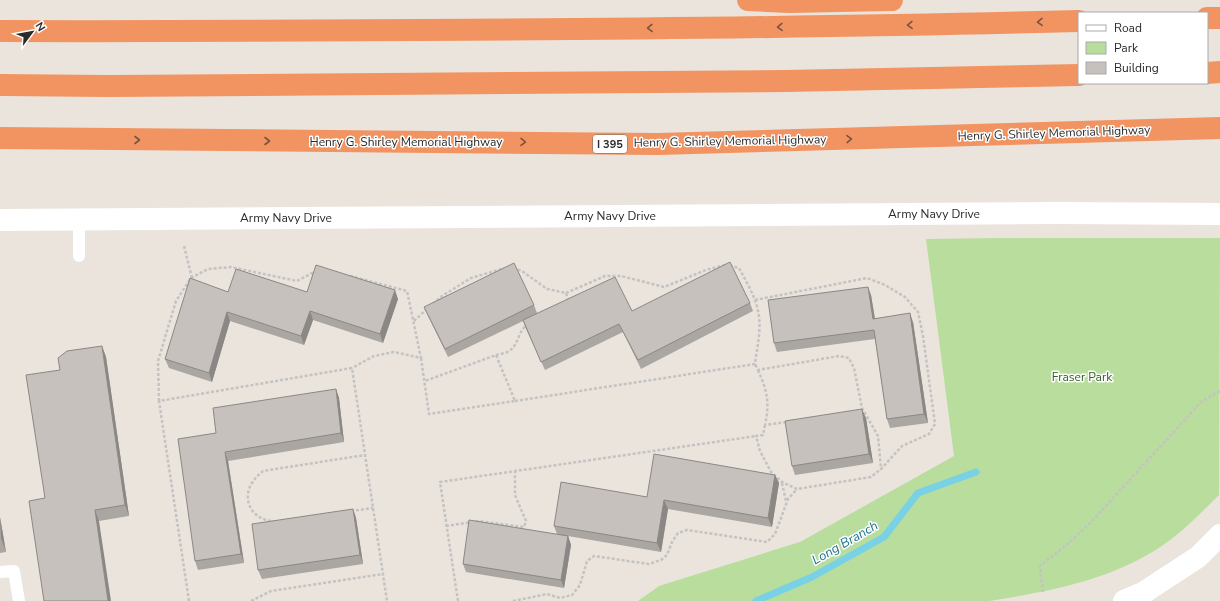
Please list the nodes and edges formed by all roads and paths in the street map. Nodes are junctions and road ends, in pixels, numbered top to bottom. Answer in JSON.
{"nodes":[{"id":1,"x":748,"y":0,"type":"edge"},
{"id":2,"x":892,"y":0,"type":"edge"},
{"id":3,"x":1208,"y":18,"type":"edge"},
{"id":4,"x":1220,"y":18,"type":"edge"},
{"id":5,"x":1078,"y":21,"type":"edge"},
{"id":6,"x":0,"y":31,"type":"edge"},
{"id":7,"x":1220,"y":72,"type":"edge"},
{"id":8,"x":1208,"y":73,"type":"edge"},
{"id":9,"x":1078,"y":75,"type":"edge"},
{"id":10,"x":0,"y":85,"type":"edge"},
{"id":11,"x":1220,"y":128,"type":"edge"},
{"id":12,"x":0,"y":138,"type":"edge"},
{"id":13,"x":104,"y":140,"type":"junction"},
{"id":14,"x":0,"y":151,"type":"edge"},
{"id":15,"x":1220,"y":214,"type":"edge"},
{"id":16,"x":79,"y":219,"type":"junction"},
{"id":17,"x":0,"y":220,"type":"edge"},
{"id":18,"x":184,"y":246,"type":"dead end"},
{"id":19,"x":79,"y":256,"type":"dead end"},
{"id":20,"x":322,"y":268,"type":"edge"},
{"id":21,"x":343,"y":274,"type":"edge"},
{"id":22,"x":192,"y":278,"type":"junction"},
{"id":23,"x":566,"y":293,"type":"junction"},
{"id":24,"x":755,"y":300,"type":"junction"},
{"id":25,"x":562,"y":303,"type":"edge"},
{"id":26,"x":532,"y":321,"type":"edge"},
{"id":27,"x":414,"y":322,"type":"junction"},
{"id":28,"x":496,"y":355,"type":"junction"},
{"id":29,"x":422,"y":358,"type":"junction"},
{"id":30,"x":755,"y":364,"type":"junction"},
{"id":31,"x":352,"y":368,"type":"junction"},
{"id":32,"x":758,"y":370,"type":"junction"},
{"id":33,"x":425,"y":381,"type":"junction"},
{"id":34,"x":1220,"y":391,"type":"edge"},
{"id":35,"x":159,"y":401,"type":"junction"},
{"id":36,"x":514,"y":401,"type":"junction"},
{"id":37,"x":864,"y":411,"type":"junction"},
{"id":38,"x":856,"y":412,"type":"edge"},
{"id":39,"x":788,"y":422,"type":"edge"},
{"id":40,"x":765,"y":425,"type":"junction"},
{"id":41,"x":756,"y":436,"type":"junction"},
{"id":42,"x":365,"y":455,"type":"junction"},
{"id":43,"x":881,"y":469,"type":"junction"},
{"id":44,"x":515,"y":471,"type":"junction"},
{"id":45,"x":782,"y":482,"type":"junction"},
{"id":46,"x":796,"y":489,"type":"junction"},
{"id":47,"x":787,"y":503,"type":"junction"},
{"id":48,"x":373,"y":508,"type":"junction"},
{"id":49,"x":350,"y":511,"type":"edge"},
{"id":50,"x":275,"y":521,"type":"edge"},
{"id":51,"x":446,"y":526,"type":"junction"},
{"id":52,"x":1220,"y":535,"type":"edge"},
{"id":53,"x":0,"y":572,"type":"edge"},
{"id":54,"x":383,"y":574,"type":"junction"},
{"id":55,"x":1043,"y":592,"type":"dead end"},
{"id":56,"x":19,"y":601,"type":"edge"},
{"id":57,"x":189,"y":601,"type":"edge"},
{"id":58,"x":251,"y":601,"type":"edge"},
{"id":59,"x":387,"y":601,"type":"edge"},
{"id":60,"x":458,"y":601,"type":"edge"},
{"id":61,"x":513,"y":601,"type":"edge"},
{"id":62,"x":1124,"y":601,"type":"edge"}],
"edges":[{"from":1,"to":2,"type":"highway"},
{"from":3,"to":4,"type":"highway"},
{"from":5,"to":6,"type":"highway","one_way":true},
{"from":7,"to":8,"type":"highway"},
{"from":9,"to":10,"type":"highway"},
{"from":13,"to":11,"type":"highway","name":"Henry G. Shirley Memorial Highway","number":"I 395","one_way":true},
{"from":12,"to":13,"type":"highway","name":"Henry G. Shirley Memorial Highway","number":"I 395"},
{"from":13,"to":14,"type":"highway"},
{"from":15,"to":16,"type":"street","name":"Army Navy Drive"},
{"from":16,"to":17,"type":"street","name":"Army Navy Drive"},
{"from":16,"to":19,"type":"lane"},
{"from":18,"to":22,"type":"path"},
{"from":20,"to":22,"type":"path"},
{"from":21,"to":27,"type":"path"},
{"from":22,"to":35,"type":"path"},
{"from":23,"to":24,"type":"path"},
{"from":23,"to":25,"type":"path"},
{"from":23,"to":27,"type":"path"},
{"from":24,"to":30,"type":"path"},
{"from":24,"to":43,"type":"path"},
{"from":26,"to":28,"type":"path"},
{"from":27,"to":29,"type":"path"},
{"from":28,"to":33,"type":"path"},
{"from":28,"to":36,"type":"path"},
{"from":29,"to":31,"type":"path"},
{"from":29,"to":33,"type":"path"},
{"from":30,"to":32,"type":"path"},
{"from":30,"to":36,"type":"path"},
{"from":31,"to":35,"type":"path"},
{"from":31,"to":42,"type":"path"},
{"from":32,"to":37,"type":"path"},
{"from":32,"to":40,"type":"path"},
{"from":33,"to":36,"type":"path"},
{"from":34,"to":55,"type":"path"},
{"from":35,"to":57,"type":"path"},
{"from":37,"to":38,"type":"path"},
{"from":37,"to":43,"type":"path"},
{"from":39,"to":40,"type":"path"},
{"from":40,"to":41,"type":"path"},
{"from":41,"to":44,"type":"path"},
{"from":41,"to":45,"type":"path"},
{"from":42,"to":48,"type":"path"},
{"from":42,"to":50,"type":"path"},
{"from":43,"to":46,"type":"path"},
{"from":44,"to":51,"type":"path"},
{"from":44,"to":51,"type":"path"},
{"from":45,"to":46,"type":"path"},
{"from":45,"to":47,"type":"path"},
{"from":46,"to":47,"type":"path"},
{"from":47,"to":61,"type":"path"},
{"from":48,"to":49,"type":"path"},
{"from":48,"to":54,"type":"path"},
{"from":51,"to":60,"type":"path"},
{"from":52,"to":62,"type":"street"},
{"from":53,"to":56,"type":"lane"},
{"from":54,"to":58,"type":"path"},
{"from":54,"to":59,"type":"path"}]}
